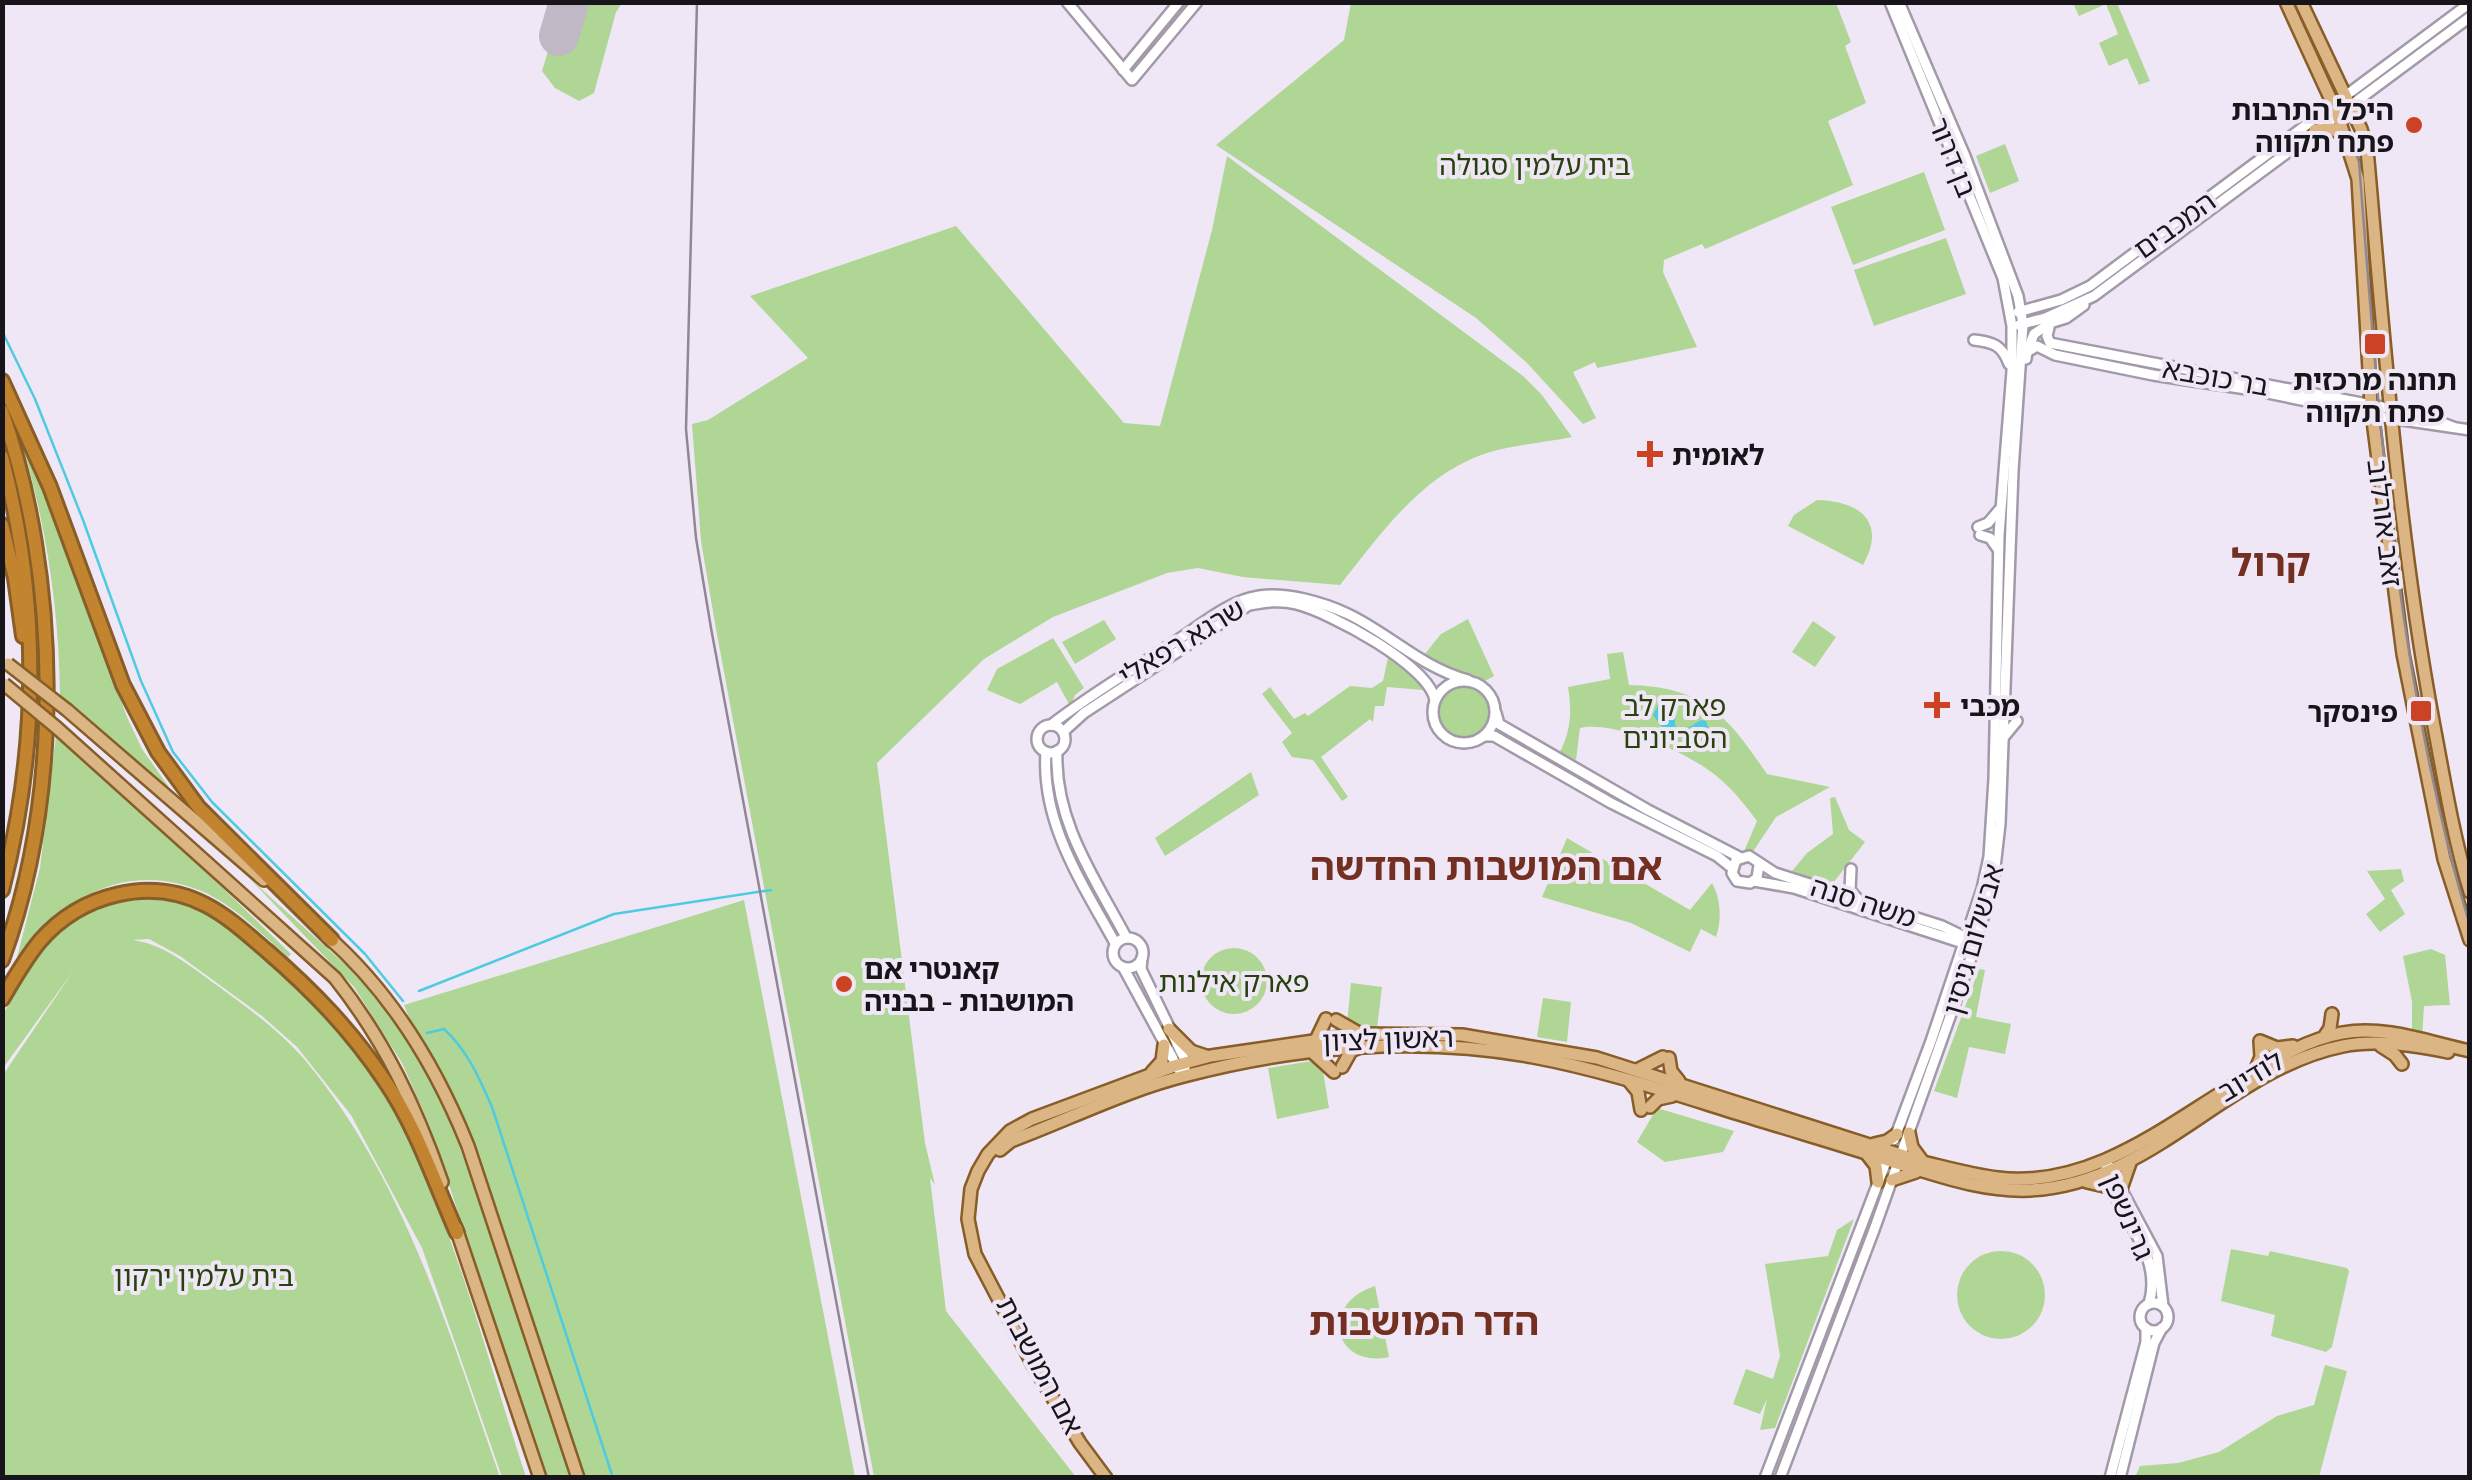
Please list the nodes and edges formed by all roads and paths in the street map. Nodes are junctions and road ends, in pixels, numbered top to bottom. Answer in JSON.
{"nodes":[{"id":1,"x":1066,"y":2,"type":"edge"},
{"id":2,"x":1179,"y":2,"type":"edge"},
{"id":3,"x":1197,"y":2,"type":"edge"},
{"id":4,"x":1890,"y":2,"type":"edge"},
{"id":5,"x":1899,"y":2,"type":"edge"},
{"id":6,"x":2286,"y":2,"type":"edge"},
{"id":7,"x":2301,"y":2,"type":"edge"},
{"id":8,"x":2470,"y":3,"type":"edge"},
{"id":9,"x":2470,"y":17,"type":"edge"},
{"id":10,"x":1122,"y":70,"type":"junction"},
{"id":11,"x":2346,"y":100,"type":"junction"},
{"id":12,"x":2334,"y":108,"type":"junction"},
{"id":13,"x":2315,"y":130,"type":"junction"},
{"id":14,"x":2344,"y":136,"type":"junction"},
{"id":15,"x":1969,"y":144,"type":"dead end"},
{"id":16,"x":1964,"y":156,"type":"junction"},
{"id":17,"x":2018,"y":296,"type":"junction"},
{"id":18,"x":2094,"y":296,"type":"junction"},
{"id":19,"x":2048,"y":304,"type":"junction"},
{"id":20,"x":2016,"y":319,"type":"junction"},
{"id":21,"x":2050,"y":323,"type":"junction"},
{"id":22,"x":1974,"y":340,"type":"dead end"},
{"id":23,"x":2027,"y":352,"type":"junction"},
{"id":24,"x":2012,"y":371,"type":"junction"},
{"id":25,"x":2,"y":381,"type":"edge"},
{"id":26,"x":2020,"y":381,"type":"junction"},
{"id":27,"x":2372,"y":410,"type":"junction"},
{"id":28,"x":2,"y":411,"type":"edge"},
{"id":29,"x":2389,"y":413,"type":"junction"},
{"id":30,"x":2470,"y":430,"type":"edge"},
{"id":31,"x":2,"y":457,"type":"edge"},
{"id":32,"x":2001,"y":508,"type":"junction"},
{"id":33,"x":2,"y":525,"type":"edge"},
{"id":34,"x":1998,"y":552,"type":"junction"},
{"id":35,"x":5,"y":662,"type":"edge"},
{"id":36,"x":1468,"y":680,"type":"junction"},
{"id":37,"x":3,"y":684,"type":"edge"},
{"id":38,"x":1434,"y":701,"type":"junction"},
{"id":39,"x":1496,"y":713,"type":"junction"},
{"id":40,"x":30,"y":715,"type":"junction"},
{"id":41,"x":2017,"y":721,"type":"dead end"},
{"id":42,"x":1052,"y":725,"type":"junction"},
{"id":43,"x":1063,"y":732,"type":"junction"},
{"id":44,"x":1484,"y":736,"type":"junction"},
{"id":45,"x":2002,"y":741,"type":"junction"},
{"id":46,"x":1057,"y":751,"type":"junction"},
{"id":47,"x":1046,"y":752,"type":"junction"},
{"id":48,"x":1738,"y":857,"type":"junction"},
{"id":49,"x":2464,"y":857,"type":"edge"},
{"id":50,"x":2444,"y":860,"type":"junction"},
{"id":51,"x":1759,"y":864,"type":"junction"},
{"id":52,"x":1732,"y":868,"type":"junction"},
{"id":53,"x":1851,"y":869,"type":"dead end"},
{"id":54,"x":1754,"y":881,"type":"junction"},
{"id":55,"x":2,"y":890,"type":"edge"},
{"id":56,"x":2470,"y":892,"type":"edge"},
{"id":57,"x":1863,"y":901,"type":"junction"},
{"id":58,"x":1973,"y":915,"type":"junction"},
{"id":59,"x":1942,"y":926,"type":"junction"},
{"id":60,"x":1126,"y":938,"type":"junction"},
{"id":61,"x":1947,"y":938,"type":"junction"},
{"id":62,"x":332,"y":940,"type":"junction"},
{"id":63,"x":1964,"y":940,"type":"junction"},
{"id":64,"x":2470,"y":940,"type":"edge"},
{"id":65,"x":1116,"y":943,"type":"junction"},
{"id":66,"x":1975,"y":944,"type":"junction"},
{"id":67,"x":1142,"y":958,"type":"junction"},
{"id":68,"x":2,"y":960,"type":"edge"},
{"id":69,"x":1956,"y":965,"type":"junction"},
{"id":70,"x":1122,"y":967,"type":"junction"},
{"id":71,"x":2,"y":999,"type":"edge"},
{"id":72,"x":2332,"y":1014,"type":"dead end"},
{"id":73,"x":1169,"y":1030,"type":"junction"},
{"id":74,"x":2323,"y":1038,"type":"junction"},
{"id":75,"x":1363,"y":1040,"type":"junction"},
{"id":76,"x":2408,"y":1041,"type":"junction"},
{"id":77,"x":2372,"y":1044,"type":"junction"},
{"id":78,"x":1164,"y":1045,"type":"junction"},
{"id":79,"x":1314,"y":1045,"type":"junction"},
{"id":80,"x":2302,"y":1045,"type":"junction"},
{"id":81,"x":2470,"y":1054,"type":"edge"},
{"id":82,"x":1210,"y":1056,"type":"junction"},
{"id":83,"x":2402,"y":1064,"type":"dead end"},
{"id":84,"x":1181,"y":1068,"type":"junction"},
{"id":85,"x":1637,"y":1070,"type":"junction"},
{"id":86,"x":2254,"y":1073,"type":"junction"},
{"id":87,"x":1145,"y":1077,"type":"junction"},
{"id":88,"x":1625,"y":1079,"type":"junction"},
{"id":89,"x":1680,"y":1090,"type":"junction"},
{"id":90,"x":1903,"y":1134,"type":"junction"},
{"id":91,"x":1870,"y":1148,"type":"junction"},
{"id":92,"x":1894,"y":1157,"type":"junction"},
{"id":93,"x":2130,"y":1162,"type":"junction"},
{"id":94,"x":1923,"y":1167,"type":"junction"},
{"id":95,"x":2108,"y":1169,"type":"junction"},
{"id":96,"x":1892,"y":1180,"type":"junction"},
{"id":97,"x":2078,"y":1181,"type":"junction"},
{"id":98,"x":1878,"y":1182,"type":"junction"},
{"id":99,"x":2117,"y":1187,"type":"junction"},
{"id":100,"x":457,"y":1233,"type":"junction"},
{"id":101,"x":978,"y":1251,"type":"junction"},
{"id":102,"x":2149,"y":1304,"type":"junction"},
{"id":103,"x":2163,"y":1306,"type":"junction"},
{"id":104,"x":2146,"y":1328,"type":"junction"},
{"id":105,"x":2162,"y":1328,"type":"junction"},
{"id":106,"x":540,"y":1478,"type":"edge"},
{"id":107,"x":578,"y":1478,"type":"edge"},
{"id":108,"x":1107,"y":1478,"type":"edge"},
{"id":109,"x":1765,"y":1478,"type":"edge"},
{"id":110,"x":1780,"y":1478,"type":"edge"},
{"id":111,"x":2110,"y":1478,"type":"edge"},
{"id":112,"x":2120,"y":1478,"type":"edge"}],
"edges":[{"from":1,"to":10,"type":"street"},
{"from":2,"to":10,"type":"street"},
{"from":3,"to":10,"type":"street"},
{"from":4,"to":20,"type":"street","name":"בן דרור"},
{"from":5,"to":16,"type":"street","name":"בן דרור"},
{"from":6,"to":12,"type":"main road","name":"זאב אורלוב"},
{"from":7,"to":11,"type":"main road","name":"זאב אורלוב"},
{"from":8,"to":11,"type":"street","name":"המכבים"},
{"from":9,"to":11,"type":"street","name":"המכבים"},
{"from":11,"to":12,"type":"street","name":"המכבים"},
{"from":11,"to":29,"type":"main road","name":"זאב אורלוב"},
{"from":12,"to":13,"type":"street","name":"המכבים"},
{"from":12,"to":14,"type":"main road","name":"זאב אורלוב"},
{"from":12,"to":19,"type":"street","name":"המכבים"},
{"from":13,"to":14,"type":"main road"},
{"from":13,"to":18,"type":"street","name":"המכבים"},
{"from":14,"to":27,"type":"main road","name":"זאב אורלוב"},
{"from":15,"to":16,"type":"street"},
{"from":16,"to":17,"type":"street","name":"בן דרור"},
{"from":17,"to":19,"type":"street"},
{"from":17,"to":20,"type":"street","name":"בן דרור"},
{"from":18,"to":20,"type":"street","name":"המכבים"},
{"from":18,"to":21,"type":"street"},
{"from":19,"to":20,"type":"street","name":"המכבים"},
{"from":20,"to":24,"type":"street","name":"אבשלום גיסין"},
{"from":20,"to":26,"type":"street","name":"אבשלום גיסין"},
{"from":21,"to":23,"type":"street"},
{"from":21,"to":27,"type":"street","name":"בר כוכבא"},
{"from":22,"to":24,"type":"street"},
{"from":23,"to":26,"type":"street"},
{"from":23,"to":27,"type":"street","name":"בר כוכבא"},
{"from":24,"to":32,"type":"street","name":"אבשלום גיסין"},
{"from":25,"to":62,"type":"highway"},
{"from":26,"to":45,"type":"street","name":"אבשלום גיסין"},
{"from":27,"to":29,"type":"street","name":"בר כוכבא"},
{"from":27,"to":50,"type":"main road","name":"זאב אורלוב"},
{"from":28,"to":68,"type":"highway"},
{"from":29,"to":30,"type":"street","name":"בר כוכבא"},
{"from":29,"to":49,"type":"main road","name":"זאב אורלוב"},
{"from":31,"to":40,"type":"highway"},
{"from":32,"to":34,"type":"street","name":"אבשלום גיסין"},
{"from":32,"to":34,"type":"street"},
{"from":33,"to":40,"type":"highway"},
{"from":34,"to":58,"type":"street","name":"אבשלום גיסין"},
{"from":35,"to":62,"type":"main road","bridge":true},
{"from":36,"to":38,"type":"street"},
{"from":36,"to":39,"type":"street"},
{"from":36,"to":42,"type":"street","name":"שרגא רפאלי"},
{"from":37,"to":100,"type":"main road","bridge":true},
{"from":38,"to":43,"type":"street","name":"שרגא רפאלי"},
{"from":38,"to":44,"type":"street"},
{"from":39,"to":44,"type":"street"},
{"from":39,"to":48,"type":"street"},
{"from":40,"to":55,"type":"highway"},
{"from":41,"to":45,"type":"street"},
{"from":42,"to":43,"type":"street"},
{"from":42,"to":47,"type":"street"},
{"from":43,"to":46,"type":"street"},
{"from":44,"to":52,"type":"street"},
{"from":45,"to":66,"type":"street","name":"אבשלום גיסין"},
{"from":46,"to":47,"type":"street"},
{"from":46,"to":60,"type":"street"},
{"from":47,"to":65,"type":"street"},
{"from":48,"to":51,"type":"street"},
{"from":48,"to":52,"type":"street"},
{"from":49,"to":50,"type":"street"},
{"from":49,"to":56,"type":"main road","name":"זאב אורלוב"},
{"from":50,"to":64,"type":"main road","name":"זאב אורלוב"},
{"from":51,"to":54,"type":"street"},
{"from":51,"to":57,"type":"street","name":"משה סנה"},
{"from":52,"to":54,"type":"street"},
{"from":53,"to":57,"type":"street"},
{"from":54,"to":61,"type":"street","name":"משה סנה"},
{"from":57,"to":59,"type":"street","name":"משה סנה"},
{"from":58,"to":59,"type":"street"},
{"from":58,"to":63,"type":"street","name":"אבשלום גיסין"},
{"from":59,"to":63,"type":"street","name":"משה סנה"},
{"from":60,"to":65,"type":"street"},
{"from":60,"to":67,"type":"street"},
{"from":61,"to":63,"type":"street","name":"משה סנה"},
{"from":61,"to":69,"type":"street"},
{"from":62,"to":107,"type":"main road"},
{"from":63,"to":66,"type":"street","name":"משה סנה"},
{"from":63,"to":69,"type":"street","name":"אבשלום גיסין"},
{"from":65,"to":70,"type":"street"},
{"from":66,"to":90,"type":"street","name":"אבשלום גיסין"},
{"from":67,"to":70,"type":"street"},
{"from":67,"to":73,"type":"street"},
{"from":69,"to":90,"type":"street","name":"אבשלום גיסין"},
{"from":70,"to":78,"type":"street"},
{"from":71,"to":100,"type":"highway"},
{"from":72,"to":74,"type":"main road"},
{"from":73,"to":82,"type":"main road"},
{"from":73,"to":84,"type":"street"},
{"from":74,"to":76,"type":"main road","name":"לודיוב"},
{"from":74,"to":80,"type":"main road","name":"לודיוב"},
{"from":75,"to":79,"type":"main road","name":"ראשון לציון"},
{"from":75,"to":79,"type":"main road"},
{"from":75,"to":79,"type":"main road"},
{"from":75,"to":85,"type":"main road","name":"ראשון לציון"},
{"from":75,"to":88,"type":"main road","name":"ראשון לציון"},
{"from":76,"to":77,"type":"main road","name":"לודיוב"},
{"from":76,"to":81,"type":"main road"},
{"from":77,"to":83,"type":"main road"},
{"from":77,"to":93,"type":"main road","name":"לודיוב"},
{"from":78,"to":84,"type":"street"},
{"from":78,"to":87,"type":"main road"},
{"from":79,"to":82,"type":"main road","name":"ראשון לציון"},
{"from":79,"to":84,"type":"main road","name":"ראשון לציון"},
{"from":80,"to":86,"type":"main road","name":"לודיוב"},
{"from":80,"to":86,"type":"main road"},
{"from":82,"to":84,"type":"main road","name":"ראשון לציון"},
{"from":84,"to":87,"type":"main road","name":"ראשון לציון"},
{"from":84,"to":101,"type":"main road","name":"ראשון לציון"},
{"from":85,"to":89,"type":"main road","name":"ראשון לציון"},
{"from":85,"to":89,"type":"main road"},
{"from":86,"to":95,"type":"main road","name":"לודיוב"},
{"from":87,"to":101,"type":"main road","name":"ראשון לציון"},
{"from":88,"to":89,"type":"main road","name":"ראשון לציון"},
{"from":88,"to":89,"type":"main road"},
{"from":89,"to":91,"type":"main road","name":"ראשון לציון"},
{"from":90,"to":91,"type":"main road"},
{"from":90,"to":92,"type":"street","name":"אבשלום גיסין"},
{"from":90,"to":94,"type":"main road"},
{"from":91,"to":92,"type":"main road","name":"ראשון לציון"},
{"from":91,"to":98,"type":"main road"},
{"from":92,"to":94,"type":"main road","name":"ראשון לציון"},
{"from":92,"to":96,"type":"street","name":"אבשלום גיסין"},
{"from":92,"to":98,"type":"street","name":"אבשלום גיסין"},
{"from":93,"to":95,"type":"main road","name":"לודיוב"},
{"from":93,"to":99,"type":"main road"},
{"from":94,"to":95,"type":"main road"},
{"from":94,"to":96,"type":"main road"},
{"from":94,"to":97,"type":"main road"},
{"from":95,"to":97,"type":"main road"},
{"from":95,"to":99,"type":"street","name":"גרינשפן"},
{"from":96,"to":110,"type":"street","name":"אבשלום גיסין"},
{"from":97,"to":99,"type":"main road"},
{"from":98,"to":109,"type":"street","name":"אבשלום גיסין"},
{"from":99,"to":102,"type":"street","name":"גרינשפן"},
{"from":99,"to":103,"type":"street","name":"גרינשפן"},
{"from":100,"to":106,"type":"main road"},
{"from":101,"to":108,"type":"main road","name":"אם המושבות"},
{"from":102,"to":103,"type":"street"},
{"from":102,"to":104,"type":"street"},
{"from":103,"to":105,"type":"street"},
{"from":104,"to":105,"type":"street"},
{"from":104,"to":111,"type":"street"},
{"from":105,"to":112,"type":"street"}]}
